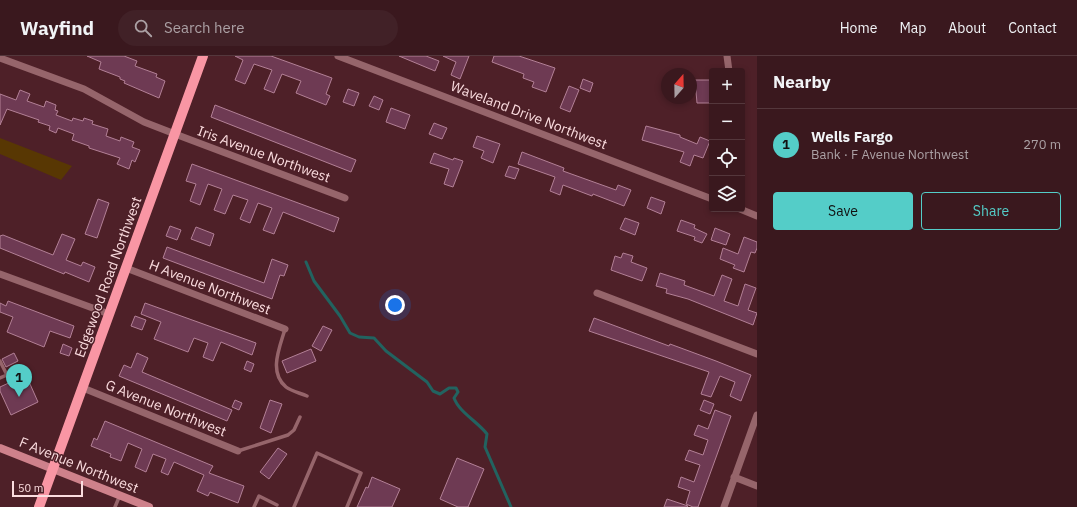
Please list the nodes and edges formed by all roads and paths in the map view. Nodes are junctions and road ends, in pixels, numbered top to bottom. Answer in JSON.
{"nodes":[{"id":1,"x":203,"y":56,"type":"edge"},
{"id":2,"x":338,"y":56,"type":"edge"},
{"id":3,"x":727,"y":56,"type":"edge"},
{"id":4,"x":0,"y":58,"type":"edge"},
{"id":5,"x":356,"y":59,"type":"edge"},
{"id":6,"x":729,"y":68,"type":"edge"},
{"id":7,"x":175,"y":134,"type":"junction"},
{"id":8,"x":709,"y":195,"type":"edge"},
{"id":9,"x":345,"y":198,"type":"dead end"},
{"id":10,"x":745,"y":211,"type":"edge"},
{"id":11,"x":757,"y":216,"type":"edge"},
{"id":12,"x":126,"y":268,"type":"junction"},
{"id":13,"x":0,"y":274,"type":"edge"},
{"id":14,"x":597,"y":294,"type":"dead end"},
{"id":15,"x":109,"y":314,"type":"junction"},
{"id":16,"x":285,"y":330,"type":"joint"},
{"id":17,"x":757,"y":354,"type":"edge"},
{"id":18,"x":0,"y":361,"type":"edge"},
{"id":19,"x":0,"y":378,"type":"edge"},
{"id":20,"x":84,"y":388,"type":"junction"},
{"id":21,"x":307,"y":396,"type":"dead end"},
{"id":22,"x":757,"y":415,"type":"edge"},
{"id":23,"x":300,"y":417,"type":"dead end"},
{"id":24,"x":0,"y":448,"type":"edge"},
{"id":25,"x":238,"y":452,"type":"joint"},
{"id":26,"x":53,"y":468,"type":"junction"},
{"id":27,"x":734,"y":477,"type":"junction"},
{"id":28,"x":757,"y":486,"type":"edge"},
{"id":29,"x":120,"y":495,"type":"junction"},
{"id":30,"x":277,"y":505,"type":"dead end"},
{"id":31,"x":39,"y":507,"type":"edge"},
{"id":32,"x":115,"y":507,"type":"edge"},
{"id":33,"x":149,"y":507,"type":"edge"},
{"id":34,"x":254,"y":507,"type":"edge"},
{"id":35,"x":294,"y":507,"type":"edge"},
{"id":36,"x":347,"y":507,"type":"edge"},
{"id":37,"x":724,"y":507,"type":"edge"}],
"edges":[{"from":1,"to":7,"type":"main road","name":"Edgewood Road Northwest"},
{"from":2,"to":5,"type":"street","name":"Waveland Drive Northwest"},
{"from":3,"to":6,"type":"street"},
{"from":4,"to":7,"type":"street","name":"Iris Avenue Northwest"},
{"from":5,"to":8,"type":"street","name":"Waveland Drive Northwest"},
{"from":7,"to":9,"type":"street","name":"Iris Avenue Northwest"},
{"from":7,"to":12,"type":"main road","name":"Edgewood Road Northwest"},
{"from":10,"to":11,"type":"street"},
{"from":12,"to":15,"type":"main road","name":"Edgewood Road Northwest"},
{"from":12,"to":16,"type":"street","name":"H Avenue Northwest"},
{"from":13,"to":15,"type":"street"},
{"from":14,"to":17,"type":"street"},
{"from":15,"to":20,"type":"main road","name":"Edgewood Road Northwest"},
{"from":16,"to":21,"type":"lane"},
{"from":18,"to":19,"type":"lane"},
{"from":20,"to":25,"type":"street","name":"G Avenue Northwest"},
{"from":20,"to":26,"type":"main road","name":"Edgewood Road Northwest"},
{"from":22,"to":27,"type":"street"},
{"from":23,"to":25,"type":"lane"},
{"from":24,"to":26,"type":"main road","name":"F Avenue Northwest"},
{"from":26,"to":29,"type":"main road","name":"F Avenue Northwest"},
{"from":26,"to":31,"type":"main road","name":"Edgewood Road Northwest"},
{"from":27,"to":28,"type":"street"},
{"from":27,"to":37,"type":"street"},
{"from":29,"to":32,"type":"lane"},
{"from":29,"to":33,"type":"main road","name":"F Avenue Northwest"},
{"from":30,"to":34,"type":"lane"},
{"from":35,"to":36,"type":"lane"}]}
